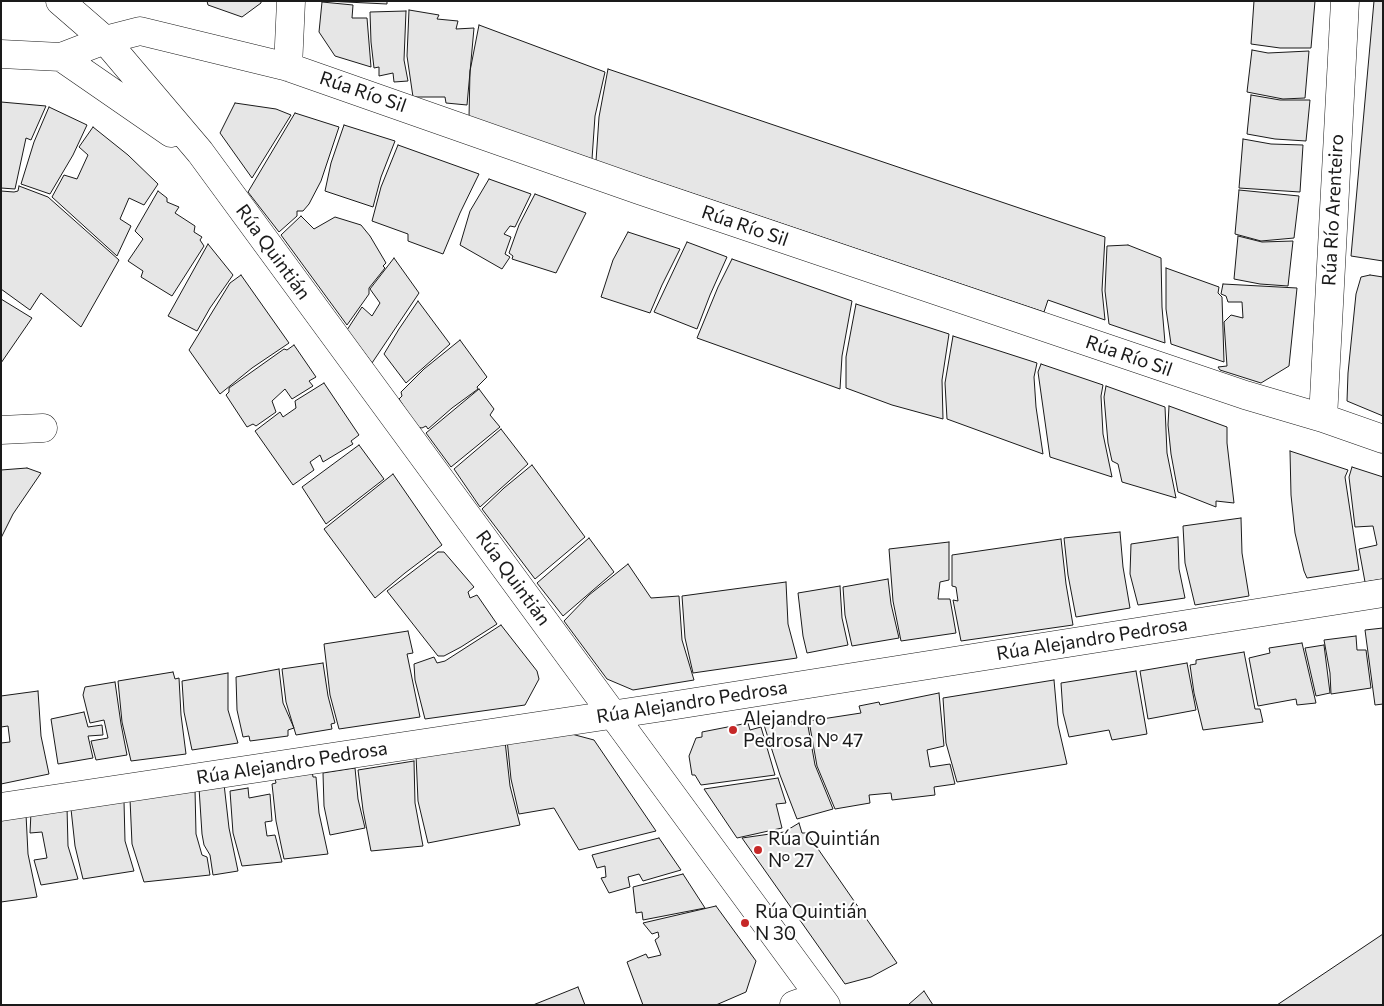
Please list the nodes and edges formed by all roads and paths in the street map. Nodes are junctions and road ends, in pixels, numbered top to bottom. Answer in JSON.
{"nodes":[{"id":1,"x":60,"y":1,"type":"edge"},
{"id":2,"x":291,"y":1,"type":"edge"},
{"id":3,"x":1345,"y":1,"type":"edge"},
{"id":4,"x":105,"y":40,"type":"junction"},
{"id":5,"x":1,"y":54,"type":"edge"},
{"id":6,"x":61,"y":57,"type":"junction"},
{"id":7,"x":288,"y":67,"type":"junction"},
{"id":8,"x":200,"y":152,"type":"junction"},
{"id":9,"x":1323,"y":418,"type":"junction"},
{"id":10,"x":44,"y":428,"type":"dead end"},
{"id":11,"x":1,"y":430,"type":"edge"},
{"id":12,"x":1383,"y":439,"type":"edge"},
{"id":13,"x":1383,"y":593,"type":"edge"},
{"id":14,"x":612,"y":715,"type":"junction"},
{"id":15,"x":1,"y":807,"type":"edge"},
{"id":16,"x":813,"y":1002,"type":"edge"}],
"edges":[{"from":1,"to":4,"type":"street"},
{"from":2,"to":7,"type":"street"},
{"from":3,"to":9,"type":"street","name":"Rúa Río Arenteiro"},
{"from":4,"to":6,"type":"street","name":"Rúa Río Sil"},
{"from":4,"to":7,"type":"street","name":"Rúa Río Sil"},
{"from":4,"to":8,"type":"street","name":"Rúa Quintián"},
{"from":5,"to":6,"type":"street"},
{"from":6,"to":8,"type":"street","name":"Rúa Quintián"},
{"from":7,"to":9,"type":"street","name":"Rúa Río Sil"},
{"from":8,"to":14,"type":"street","name":"Rúa Quintián"},
{"from":9,"to":12,"type":"street","name":"Rúa Río Sil"},
{"from":10,"to":11,"type":"street"},
{"from":13,"to":14,"type":"street","name":"Rúa Alejandro Pedrosa"},
{"from":14,"to":15,"type":"street","name":"Rúa Alejandro Pedrosa"},
{"from":14,"to":16,"type":"street","name":"Rúa Quintián"}]}
